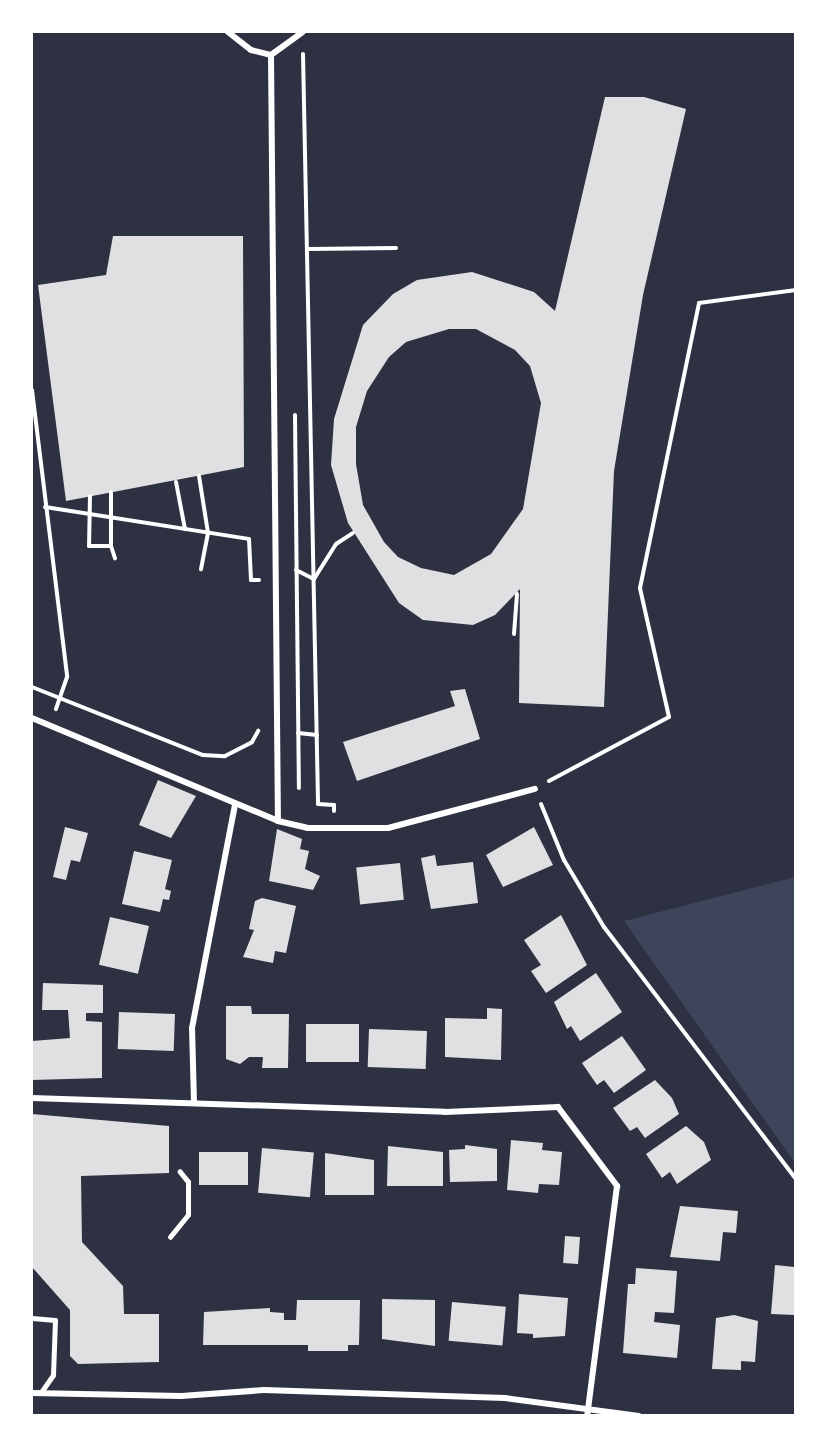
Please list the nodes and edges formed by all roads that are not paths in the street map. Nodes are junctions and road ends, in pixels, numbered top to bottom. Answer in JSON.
{"nodes":[{"id":1,"x":228,"y":32,"type":"edge"},
{"id":2,"x":303,"y":32,"type":"edge"},
{"id":3,"x":271,"y":55,"type":"junction"},
{"id":4,"x":32,"y":718,"type":"edge"},
{"id":5,"x":536,"y":789,"type":"road end"},
{"id":6,"x":235,"y":804,"type":"junction"},
{"id":7,"x":278,"y":821,"type":"junction"},
{"id":8,"x":32,"y":1098,"type":"edge"},
{"id":9,"x":194,"y":1103,"type":"junction"},
{"id":10,"x":180,"y":1172,"type":"dead end"},
{"id":11,"x":170,"y":1237,"type":"dead end"},
{"id":12,"x":32,"y":1318,"type":"edge"},
{"id":13,"x":41,"y":1392,"type":"junction"},
{"id":14,"x":32,"y":1393,"type":"edge"},
{"id":15,"x":588,"y":1414,"type":"edge"},
{"id":16,"x":639,"y":1416,"type":"edge"}],
"edges":[{"from":1,"to":3,"type":"street"},
{"from":2,"to":3,"type":"street"},
{"from":3,"to":7,"type":"street"},
{"from":4,"to":6,"type":"street"},
{"from":5,"to":7,"type":"street"},
{"from":6,"to":7,"type":"street"},
{"from":6,"to":9,"type":"street"},
{"from":8,"to":9,"type":"street"},
{"from":9,"to":15,"type":"street"},
{"from":10,"to":11,"type":"lane"},
{"from":12,"to":13,"type":"street"},
{"from":13,"to":14,"type":"street"},
{"from":13,"to":15,"type":"street"},
{"from":15,"to":16,"type":"street"}]}
